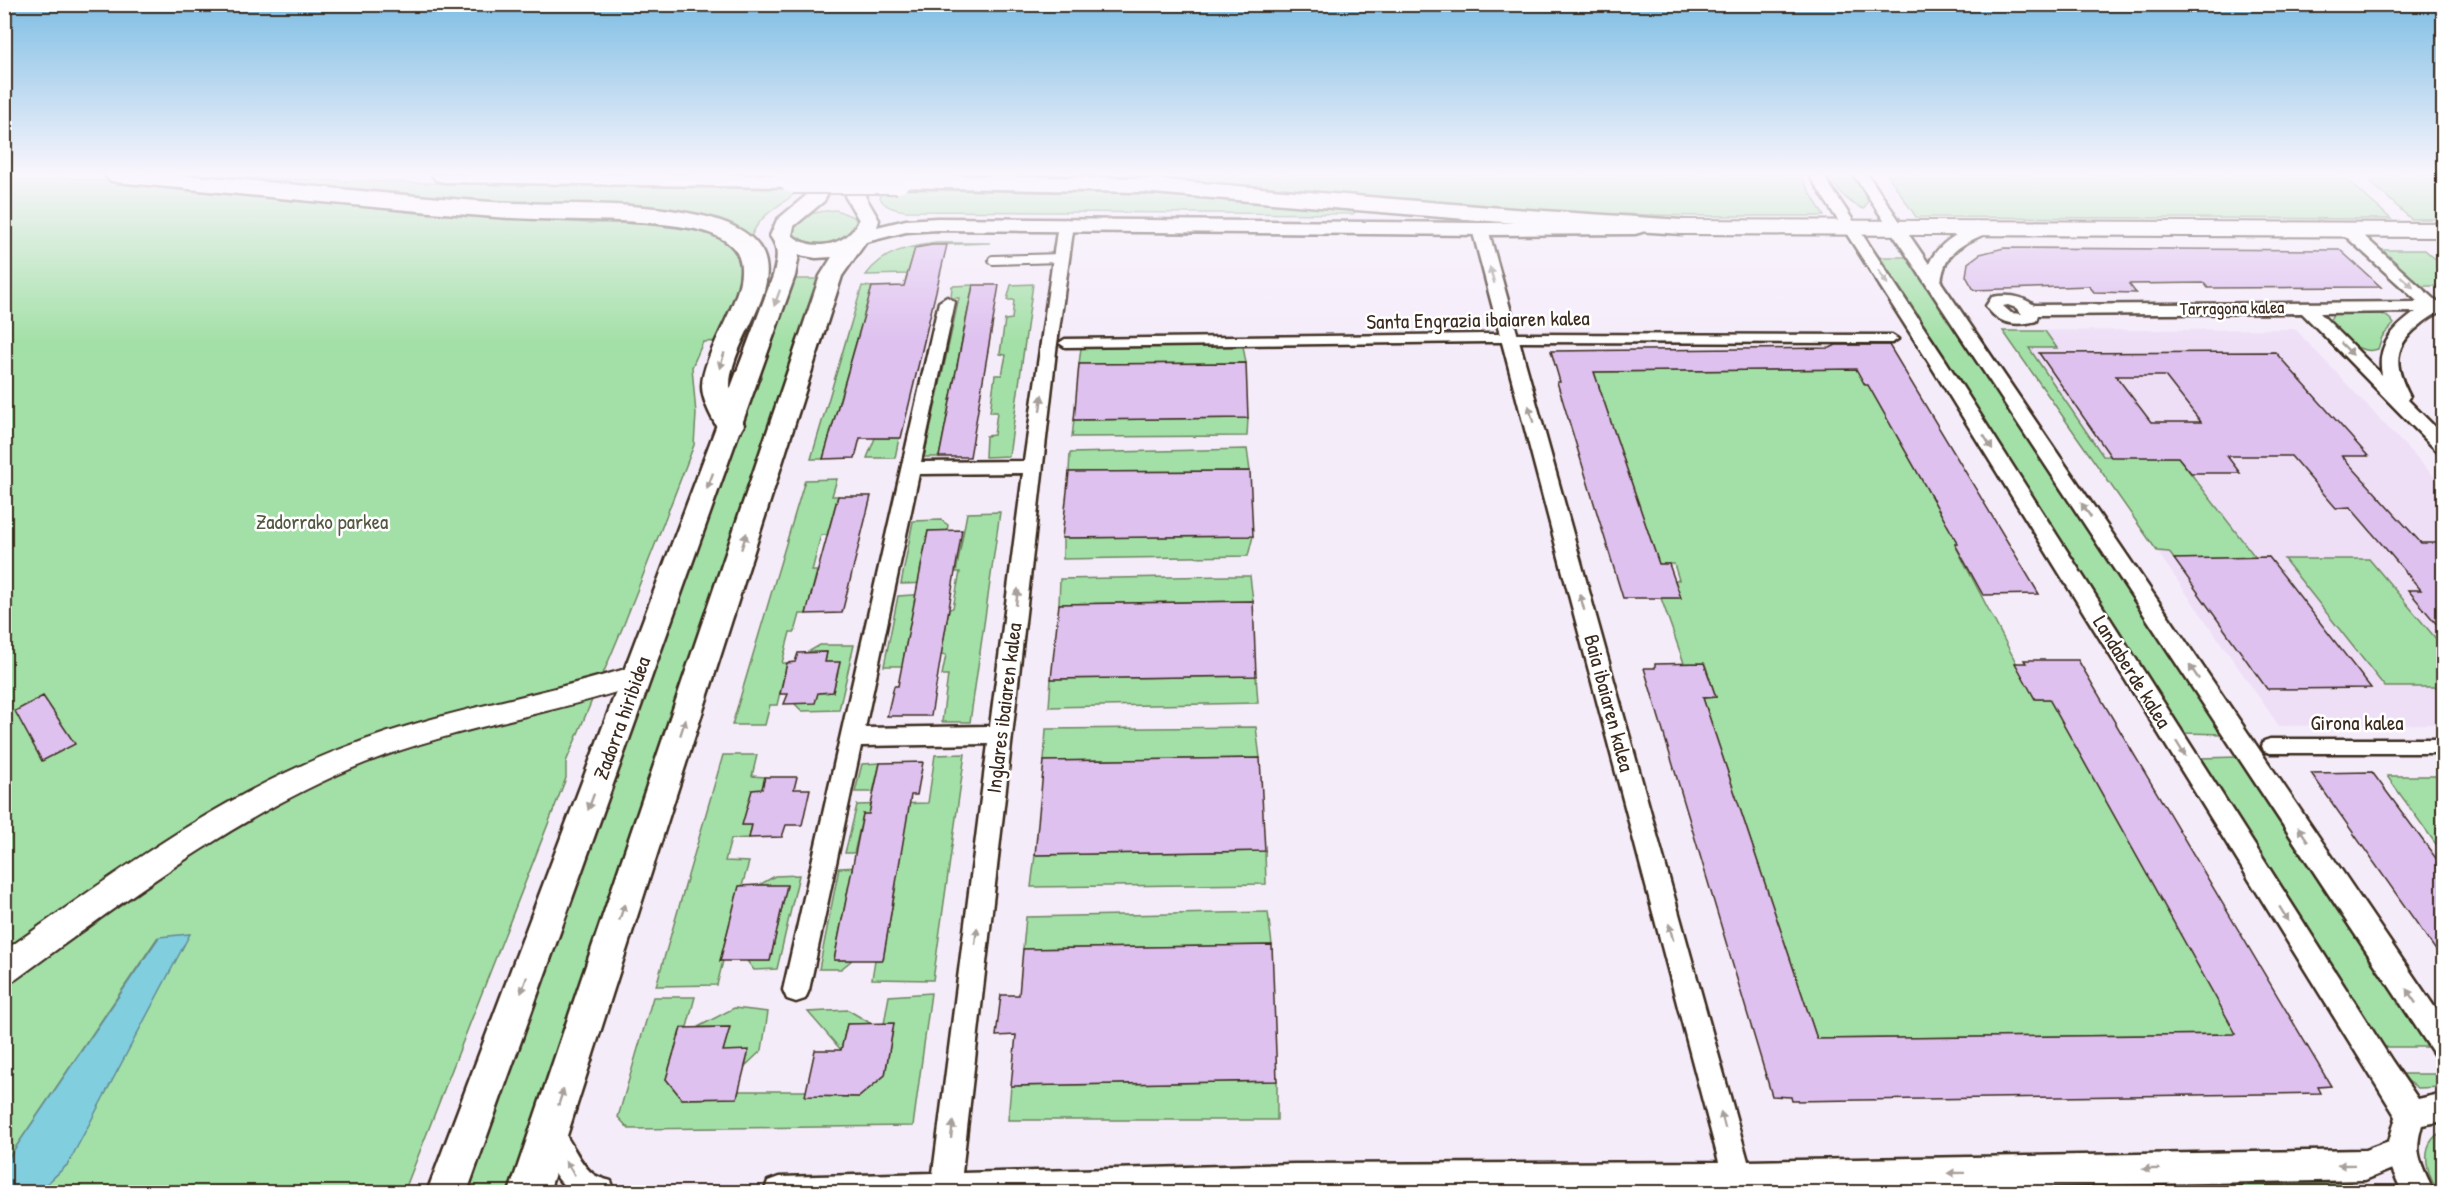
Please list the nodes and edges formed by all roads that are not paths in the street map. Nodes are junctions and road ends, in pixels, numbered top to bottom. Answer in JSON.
{"nodes":[{"id":1,"x":724,"y":231,"type":"edge"},
{"id":2,"x":781,"y":231,"type":"edge"},
{"id":3,"x":866,"y":231,"type":"edge"},
{"id":4,"x":888,"y":231,"type":"edge"},
{"id":5,"x":1065,"y":231,"type":"edge"},
{"id":6,"x":1481,"y":231,"type":"edge"},
{"id":7,"x":1854,"y":231,"type":"edge"},
{"id":8,"x":1899,"y":231,"type":"edge"},
{"id":9,"x":1980,"y":231,"type":"edge"},
{"id":10,"x":2349,"y":231,"type":"edge"},
{"id":11,"x":859,"y":239,"type":"junction"},
{"id":12,"x":785,"y":242,"type":"junction"},
{"id":13,"x":1061,"y":258,"type":"junction"},
{"id":14,"x":993,"y":260,"type":"dead end"},
{"id":15,"x":1933,"y":282,"type":"junction"},
{"id":16,"x":947,"y":302,"type":"dead end"},
{"id":17,"x":2438,"y":307,"type":"edge"},
{"id":18,"x":2306,"y":308,"type":"junction"},
{"id":19,"x":2030,"y":310,"type":"dead end"},
{"id":20,"x":1510,"y":338,"type":"junction"},
{"id":21,"x":1892,"y":339,"type":"dead end"},
{"id":22,"x":1065,"y":343,"type":"dead end"},
{"id":23,"x":2415,"y":418,"type":"junction"},
{"id":24,"x":730,"y":425,"type":"junction"},
{"id":25,"x":2444,"y":447,"type":"edge"},
{"id":26,"x":1033,"y":467,"type":"junction"},
{"id":27,"x":909,"y":468,"type":"junction"},
{"id":28,"x":638,"y":675,"type":"junction"},
{"id":29,"x":1000,"y":735,"type":"junction"},
{"id":30,"x":851,"y":737,"type":"junction"},
{"id":31,"x":2270,"y":746,"type":"dead end"},
{"id":32,"x":2444,"y":746,"type":"edge"},
{"id":33,"x":4,"y":970,"type":"edge"},
{"id":34,"x":796,"y":990,"type":"dead end"},
{"id":35,"x":2444,"y":1045,"type":"edge"},
{"id":36,"x":2444,"y":1107,"type":"edge"},
{"id":37,"x":2412,"y":1115,"type":"junction"},
{"id":38,"x":548,"y":1134,"type":"junction"},
{"id":39,"x":2402,"y":1150,"type":"junction"},
{"id":40,"x":1738,"y":1177,"type":"junction"},
{"id":41,"x":945,"y":1190,"type":"edge"},
{"id":42,"x":447,"y":1192,"type":"edge"},
{"id":43,"x":529,"y":1192,"type":"edge"},
{"id":44,"x":600,"y":1192,"type":"edge"},
{"id":45,"x":778,"y":1192,"type":"edge"},
{"id":46,"x":2418,"y":1192,"type":"edge"}],
"edges":[{"from":1,"to":24,"type":"highway","one_way":true},
{"from":2,"to":12,"type":"main road","name":"Zadorra hiribidea"},
{"from":3,"to":11,"type":"main road"},
{"from":4,"to":11,"type":"main road"},
{"from":5,"to":13,"type":"street","name":"Inglares ibaiaren kalea"},
{"from":20,"to":6,"type":"street","name":"Baia ibaiaren kalea","one_way":true},
{"from":7,"to":37,"type":"street","name":"Landaberde kalea","one_way":true},
{"from":8,"to":15,"type":"street"},
{"from":9,"to":15,"type":"street"},
{"from":10,"to":17,"type":"street","one_way":true},
{"from":11,"to":12,"type":"main road"},
{"from":38,"to":11,"type":"main road","one_way":true},
{"from":12,"to":24,"type":"main road","name":"Zadorra hiribidea","one_way":true},
{"from":13,"to":14,"type":"lane"},
{"from":26,"to":13,"type":"street","name":"Inglares ibaiaren kalea","one_way":true},
{"from":35,"to":15,"type":"street","one_way":true},
{"from":16,"to":27,"type":"street"},
{"from":17,"to":18,"type":"street","name":"Tarragona kalea"},
{"from":17,"to":23,"type":"street"},
{"from":18,"to":19,"type":"street","name":"Tarragona kalea"},
{"from":18,"to":23,"type":"street","one_way":true},
{"from":20,"to":21,"type":"street","name":"Santa Engrazia ibaiaren kalea"},
{"from":20,"to":22,"type":"street","name":"Santa Engrazia ibaiaren kalea"},
{"from":40,"to":20,"type":"street","name":"Baia ibaiaren kalea","one_way":true},
{"from":23,"to":25,"type":"street"},
{"from":24,"to":28,"type":"main road","name":"Zadorra hiribidea","one_way":true},
{"from":26,"to":27,"type":"street"},
{"from":29,"to":26,"type":"street","name":"Inglares ibaiaren kalea","one_way":true},
{"from":27,"to":30,"type":"street"},
{"from":28,"to":33,"type":"street"},
{"from":28,"to":42,"type":"main road","name":"Zadorra hiribidea","one_way":true},
{"from":29,"to":30,"type":"street"},
{"from":41,"to":29,"type":"street","name":"Inglares ibaiaren kalea","one_way":true},
{"from":30,"to":34,"type":"street"},
{"from":31,"to":32,"type":"street","name":"Girona kalea"},
{"from":36,"to":37,"type":"street"},
{"from":37,"to":39,"type":"street"},
{"from":38,"to":43,"type":"main road"},
{"from":44,"to":38,"type":"street","one_way":true},
{"from":39,"to":40,"type":"street","one_way":true},
{"from":39,"to":46,"type":"street"},
{"from":40,"to":41,"type":"street"},
{"from":41,"to":45,"type":"street"}]}
